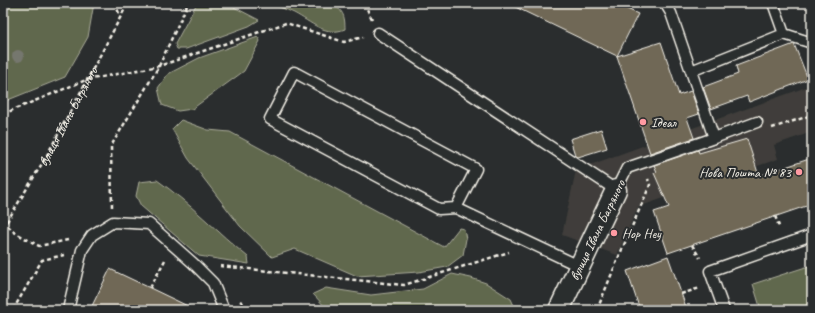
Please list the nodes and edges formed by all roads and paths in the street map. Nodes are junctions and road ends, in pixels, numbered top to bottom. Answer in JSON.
{"nodes":[{"id":1,"x":115,"y":3,"type":"edge"},
{"id":2,"x":128,"y":3,"type":"edge"},
{"id":3,"x":188,"y":3,"type":"edge"},
{"id":4,"x":665,"y":3,"type":"edge"},
{"id":5,"x":773,"y":3,"type":"edge"},
{"id":6,"x":120,"y":16,"type":"junction"},
{"id":7,"x":378,"y":33,"type":"joint"},
{"id":8,"x":784,"y":34,"type":"junction"},
{"id":9,"x":812,"y":43,"type":"edge"},
{"id":10,"x":160,"y":66,"type":"junction"},
{"id":11,"x":691,"y":71,"type":"junction"},
{"id":12,"x":86,"y":80,"type":"junction"},
{"id":13,"x":3,"y":114,"type":"edge"},
{"id":14,"x":812,"y":115,"type":"edge"},
{"id":15,"x":757,"y":122,"type":"joint"},
{"id":16,"x":714,"y":138,"type":"junction"},
{"id":17,"x":644,"y":162,"type":"junction"},
{"id":18,"x":616,"y":190,"type":"junction"},
{"id":19,"x":456,"y":208,"type":"junction"},
{"id":20,"x":4,"y":222,"type":"edge"},
{"id":21,"x":113,"y":222,"type":"junction"},
{"id":22,"x":3,"y":228,"type":"edge"},
{"id":23,"x":92,"y":235,"type":"junction"},
{"id":24,"x":812,"y":235,"type":"edge"},
{"id":25,"x":534,"y":244,"type":"junction"},
{"id":26,"x":173,"y":245,"type":"junction"},
{"id":27,"x":82,"y":251,"type":"junction"},
{"id":28,"x":193,"y":263,"type":"junction"},
{"id":29,"x":579,"y":266,"type":"junction"},
{"id":30,"x":150,"y":288,"type":"dead end"},
{"id":31,"x":13,"y":310,"type":"edge"},
{"id":32,"x":68,"y":310,"type":"edge"},
{"id":33,"x":224,"y":310,"type":"edge"},
{"id":34,"x":559,"y":310,"type":"edge"},
{"id":35,"x":597,"y":310,"type":"edge"},
{"id":36,"x":724,"y":310,"type":"edge"}],
"edges":[{"from":1,"to":6,"type":"path"},
{"from":2,"to":6,"type":"path","name":"вулиця Івана Багряного"},
{"from":3,"to":10,"type":"path"},
{"from":4,"to":11,"type":"lane"},
{"from":5,"to":8,"type":"lane"},
{"from":6,"to":12,"type":"path","name":"вулиця Івана Багряного"},
{"from":7,"to":10,"type":"path"},
{"from":7,"to":18,"type":"lane"},
{"from":8,"to":9,"type":"lane"},
{"from":8,"to":11,"type":"lane"},
{"from":10,"to":12,"type":"path"},
{"from":10,"to":21,"type":"path"},
{"from":11,"to":16,"type":"lane"},
{"from":12,"to":13,"type":"path"},
{"from":12,"to":20,"type":"path","name":"вулиця Івана Багряного"},
{"from":14,"to":15,"type":"path"},
{"from":15,"to":16,"type":"lane","name":"вулиця Івана Багряного"},
{"from":16,"to":17,"type":"lane","name":"вулиця Івана Багряного"},
{"from":17,"to":18,"type":"lane","name":"вулиця Івана Багряного"},
{"from":17,"to":35,"type":"path"},
{"from":18,"to":29,"type":"street","name":"вулиця Івана Багряного"},
{"from":19,"to":19,"type":"lane"},
{"from":19,"to":25,"type":"lane"},
{"from":20,"to":22,"type":"path","name":"вулиця Івана Багряного"},
{"from":20,"to":23,"type":"path"},
{"from":21,"to":23,"type":"lane"},
{"from":21,"to":26,"type":"lane"},
{"from":23,"to":27,"type":"lane"},
{"from":24,"to":36,"type":"lane"},
{"from":25,"to":28,"type":"path"},
{"from":25,"to":29,"type":"lane"},
{"from":26,"to":28,"type":"lane"},
{"from":26,"to":30,"type":"path"},
{"from":27,"to":31,"type":"path"},
{"from":27,"to":32,"type":"lane"},
{"from":28,"to":33,"type":"lane"},
{"from":29,"to":34,"type":"street","name":"вулиця Івана Багряного"}]}
